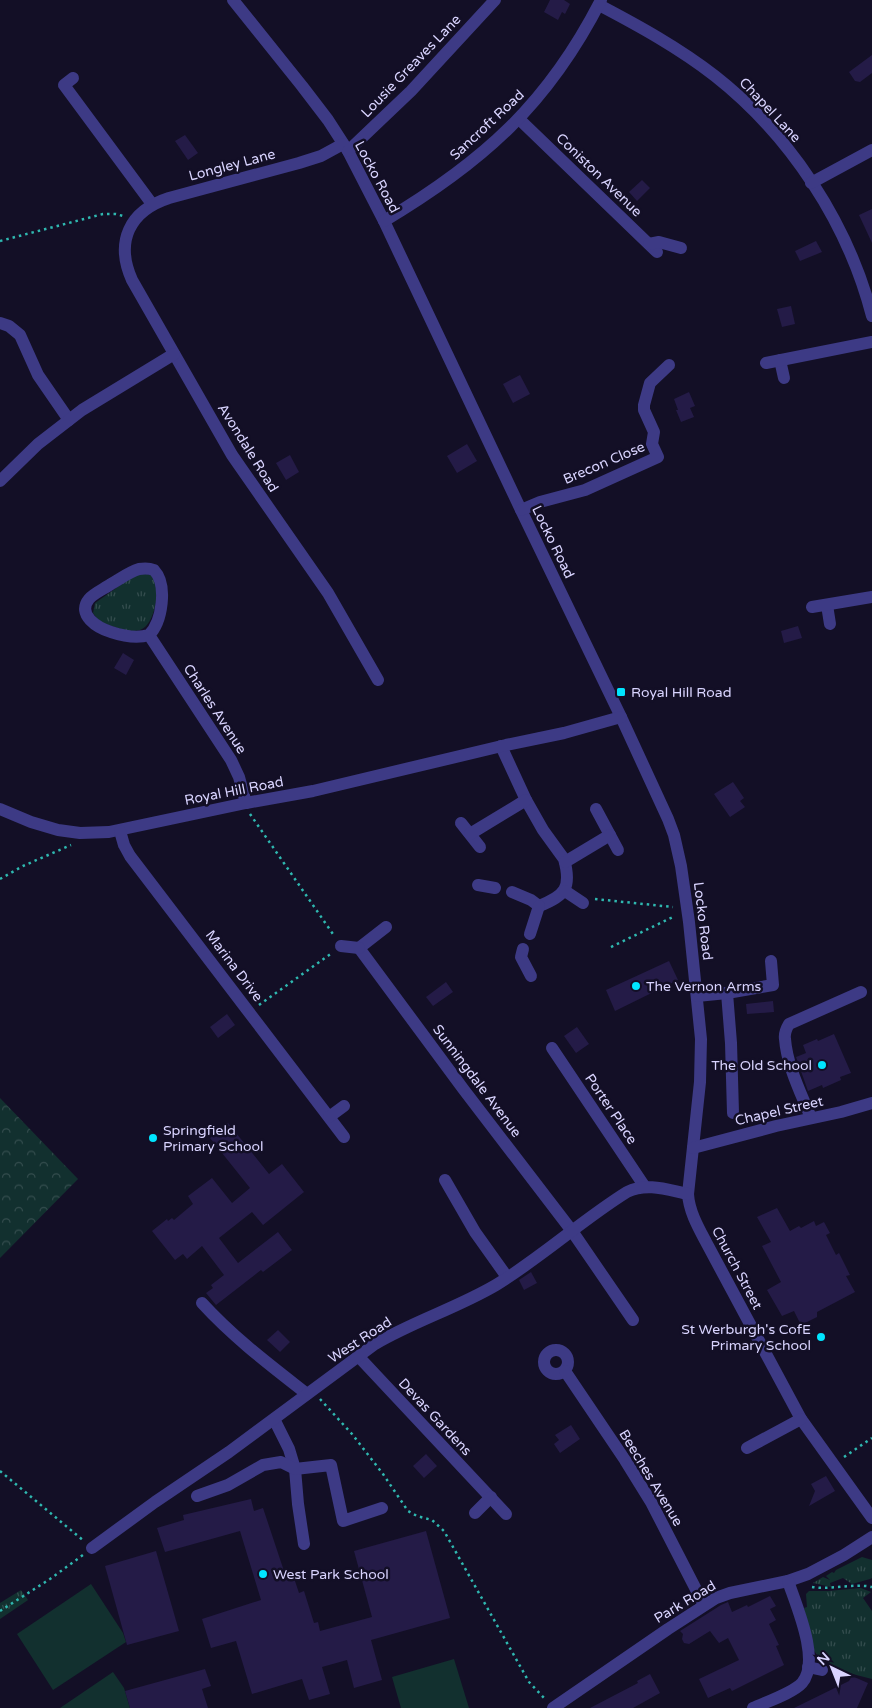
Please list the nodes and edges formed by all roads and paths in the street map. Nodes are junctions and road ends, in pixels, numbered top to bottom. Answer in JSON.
{"nodes":[{"id":1,"x":233,"y":0,"type":"edge"},
{"id":2,"x":495,"y":0,"type":"edge"},
{"id":3,"x":600,"y":2,"type":"edge"},
{"id":4,"x":73,"y":78,"type":"dead end"},
{"id":5,"x":519,"y":119,"type":"junction"},
{"id":6,"x":346,"y":148,"type":"junction"},
{"id":7,"x":872,"y":150,"type":"edge"},
{"id":8,"x":811,"y":183,"type":"junction"},
{"id":9,"x":152,"y":204,"type":"junction"},
{"id":10,"x":384,"y":221,"type":"junction"},
{"id":11,"x":133,"y":222,"type":"junction"},
{"id":12,"x":0,"y":241,"type":"edge"},
{"id":13,"x":681,"y":248,"type":"dead end"},
{"id":14,"x":872,"y":316,"type":"edge"},
{"id":15,"x":0,"y":323,"type":"edge"},
{"id":16,"x":872,"y":342,"type":"edge"},
{"id":17,"x":174,"y":354,"type":"junction"},
{"id":18,"x":780,"y":360,"type":"junction"},
{"id":19,"x":766,"y":363,"type":"dead end"},
{"id":20,"x":669,"y":365,"type":"dead end"},
{"id":21,"x":784,"y":378,"type":"dead end"},
{"id":22,"x":69,"y":420,"type":"junction"},
{"id":23,"x":0,"y":481,"type":"edge"},
{"id":24,"x":521,"y":510,"type":"junction"},
{"id":25,"x":872,"y":597,"type":"edge"},
{"id":26,"x":827,"y":605,"type":"junction"},
{"id":27,"x":812,"y":607,"type":"dead end"},
{"id":28,"x":830,"y":624,"type":"dead end"},
{"id":29,"x":149,"y":635,"type":"junction"},
{"id":30,"x":378,"y":680,"type":"dead end"},
{"id":31,"x":621,"y":717,"type":"junction"},
{"id":32,"x":501,"y":746,"type":"junction"},
{"id":33,"x":526,"y":800,"type":"junction"},
{"id":34,"x":246,"y":803,"type":"junction"},
{"id":35,"x":0,"y":809,"type":"edge"},
{"id":36,"x":596,"y":809,"type":"dead end"},
{"id":37,"x":461,"y":823,"type":"dead end"},
{"id":38,"x":120,"y":831,"type":"junction"},
{"id":39,"x":470,"y":834,"type":"junction"},
{"id":40,"x":610,"y":835,"type":"junction"},
{"id":41,"x":74,"y":844,"type":"dead end"},
{"id":42,"x":480,"y":847,"type":"dead end"},
{"id":43,"x":618,"y":850,"type":"dead end"},
{"id":44,"x":565,"y":862,"type":"junction"},
{"id":45,"x":0,"y":879,"type":"edge"},
{"id":46,"x":478,"y":885,"type":"dead end"},
{"id":47,"x":495,"y":888,"type":"dead end"},
{"id":48,"x":565,"y":891,"type":"junction"},
{"id":49,"x":512,"y":892,"type":"dead end"},
{"id":50,"x":589,"y":901,"type":"joint"},
{"id":51,"x":539,"y":906,"type":"junction"},
{"id":52,"x":687,"y":910,"type":"junction"},
{"id":53,"x":386,"y":927,"type":"dead end"},
{"id":54,"x":530,"y":934,"type":"dead end"},
{"id":55,"x":341,"y":946,"type":"junction"},
{"id":56,"x":612,"y":947,"type":"dead end"},
{"id":57,"x":359,"y":948,"type":"junction"},
{"id":58,"x":523,"y":949,"type":"dead end"},
{"id":59,"x":770,"y":961,"type":"dead end"},
{"id":60,"x":531,"y":976,"type":"dead end"},
{"id":61,"x":860,"y":992,"type":"dead end"},
{"id":62,"x":728,"y":993,"type":"junction"},
{"id":63,"x":697,"y":996,"type":"junction"},
{"id":64,"x":250,"y":1012,"type":"junction"},
{"id":65,"x":552,"y":1048,"type":"dead end"},
{"id":66,"x":872,"y":1103,"type":"edge"},
{"id":67,"x":344,"y":1106,"type":"dead end"},
{"id":68,"x":734,"y":1113,"type":"dead end"},
{"id":69,"x":329,"y":1117,"type":"junction"},
{"id":70,"x":811,"y":1118,"type":"junction"},
{"id":71,"x":344,"y":1138,"type":"dead end"},
{"id":72,"x":693,"y":1148,"type":"junction"},
{"id":73,"x":445,"y":1180,"type":"dead end"},
{"id":74,"x":645,"y":1187,"type":"junction"},
{"id":75,"x":688,"y":1194,"type":"junction"},
{"id":76,"x":572,"y":1232,"type":"junction"},
{"id":77,"x":507,"y":1278,"type":"junction"},
{"id":78,"x":202,"y":1303,"type":"dead end"},
{"id":79,"x":634,"y":1320,"type":"dead end"},
{"id":80,"x":358,"y":1356,"type":"junction"},
{"id":81,"x":565,"y":1371,"type":"dead end"},
{"id":82,"x":310,"y":1392,"type":"junction"},
{"id":83,"x":802,"y":1418,"type":"junction"},
{"id":84,"x":274,"y":1419,"type":"junction"},
{"id":85,"x":872,"y":1438,"type":"edge"},
{"id":86,"x":747,"y":1448,"type":"dead end"},
{"id":87,"x":834,"y":1464,"type":"junction"},
{"id":88,"x":295,"y":1469,"type":"junction"},
{"id":89,"x":0,"y":1472,"type":"edge"},
{"id":90,"x":197,"y":1496,"type":"dead end"},
{"id":91,"x":491,"y":1498,"type":"junction"},
{"id":92,"x":382,"y":1508,"type":"dead end"},
{"id":93,"x":475,"y":1513,"type":"dead end"},
{"id":94,"x":506,"y":1514,"type":"dead end"},
{"id":95,"x":872,"y":1518,"type":"edge"},
{"id":96,"x":872,"y":1537,"type":"edge"},
{"id":97,"x":304,"y":1544,"type":"dead end"},
{"id":98,"x":92,"y":1548,"type":"junction"},
{"id":99,"x":790,"y":1580,"type":"junction"},
{"id":100,"x":872,"y":1587,"type":"edge"},
{"id":101,"x":704,"y":1605,"type":"junction"},
{"id":102,"x":0,"y":1611,"type":"edge"},
{"id":103,"x":808,"y":1667,"type":"junction"},
{"id":104,"x":822,"y":1670,"type":"dead end"},
{"id":105,"x":553,"y":1708,"type":"edge"},
{"id":106,"x":753,"y":1708,"type":"edge"}],
"edges":[{"from":1,"to":6,"type":"street","name":"Locko Road"},
{"from":2,"to":6,"type":"street","name":"Lousie Greaves Lane"},
{"from":3,"to":5,"type":"street","name":"Sancroft Road"},
{"from":3,"to":8,"type":"street","name":"Chapel Lane"},
{"from":4,"to":9,"type":"street"},
{"from":5,"to":10,"type":"street","name":"Sancroft Road"},
{"from":5,"to":13,"type":"street","name":"Coniston Avenue"},
{"from":6,"to":9,"type":"street","name":"Longley Lane"},
{"from":6,"to":10,"type":"street","name":"Locko Road"},
{"from":7,"to":8,"type":"street"},
{"from":8,"to":14,"type":"street","name":"Chapel Lane"},
{"from":9,"to":11,"type":"street","name":"Longley Lane"},
{"from":10,"to":24,"type":"street","name":"Locko Road"},
{"from":11,"to":12,"type":"path"},
{"from":11,"to":17,"type":"street","name":"Avondale Road"},
{"from":15,"to":22,"type":"street"},
{"from":16,"to":18,"type":"street"},
{"from":17,"to":22,"type":"street"},
{"from":17,"to":30,"type":"street","name":"Avondale Road"},
{"from":18,"to":19,"type":"street"},
{"from":18,"to":21,"type":"street"},
{"from":20,"to":24,"type":"street","name":"Brecon Close"},
{"from":22,"to":23,"type":"street"},
{"from":24,"to":31,"type":"street","name":"Locko Road"},
{"from":25,"to":26,"type":"street"},
{"from":26,"to":27,"type":"street"},
{"from":26,"to":28,"type":"street"},
{"from":29,"to":29,"type":"street"},
{"from":29,"to":34,"type":"street","name":"Charles Avenue"},
{"from":31,"to":32,"type":"street","name":"Royal Hill Road"},
{"from":31,"to":52,"type":"street","name":"Locko Road"},
{"from":32,"to":33,"type":"street"},
{"from":32,"to":34,"type":"street","name":"Royal Hill Road"},
{"from":33,"to":39,"type":"street"},
{"from":33,"to":44,"type":"street"},
{"from":34,"to":38,"type":"street","name":"Royal Hill Road"},
{"from":34,"to":55,"type":"path"},
{"from":35,"to":38,"type":"street","name":"Royal Hill Road"},
{"from":36,"to":40,"type":"street"},
{"from":37,"to":39,"type":"street"},
{"from":38,"to":64,"type":"street","name":"Marina Drive"},
{"from":39,"to":42,"type":"street"},
{"from":40,"to":43,"type":"street"},
{"from":40,"to":44,"type":"street"},
{"from":41,"to":45,"type":"path"},
{"from":44,"to":48,"type":"street"},
{"from":46,"to":47,"type":"street"},
{"from":48,"to":50,"type":"street"},
{"from":48,"to":51,"type":"street"},
{"from":49,"to":51,"type":"street"},
{"from":50,"to":52,"type":"path"},
{"from":51,"to":54,"type":"street"},
{"from":52,"to":56,"type":"path"},
{"from":52,"to":63,"type":"street","name":"Locko Road"},
{"from":53,"to":57,"type":"street"},
{"from":55,"to":57,"type":"street"},
{"from":55,"to":64,"type":"path"},
{"from":57,"to":76,"type":"street","name":"Sunningdale Avenue"},
{"from":58,"to":60,"type":"street"},
{"from":59,"to":62,"type":"street"},
{"from":61,"to":70,"type":"street"},
{"from":62,"to":63,"type":"street"},
{"from":62,"to":68,"type":"street"},
{"from":63,"to":72,"type":"street","name":"Locko Road"},
{"from":64,"to":69,"type":"street","name":"Marina Drive"},
{"from":65,"to":74,"type":"street","name":"Porter Place"},
{"from":66,"to":70,"type":"street","name":"Chapel Street"},
{"from":67,"to":69,"type":"street"},
{"from":69,"to":71,"type":"street","name":"Marina Drive"},
{"from":70,"to":72,"type":"street","name":"Chapel Street"},
{"from":72,"to":75,"type":"street","name":"Church Street"},
{"from":73,"to":77,"type":"street"},
{"from":74,"to":75,"type":"street","name":"West Road"},
{"from":74,"to":76,"type":"street","name":"West Road"},
{"from":75,"to":83,"type":"street","name":"Church Street"},
{"from":76,"to":77,"type":"street","name":"West Road"},
{"from":76,"to":79,"type":"street","name":"Sunningdale Avenue"},
{"from":77,"to":80,"type":"street","name":"West Road"},
{"from":78,"to":82,"type":"street"},
{"from":80,"to":82,"type":"street","name":"West Road"},
{"from":80,"to":91,"type":"street","name":"Devas Gardens"},
{"from":81,"to":101,"type":"street","name":"Beeches Avenue"},
{"from":82,"to":84,"type":"street","name":"West Road"},
{"from":82,"to":105,"type":"path"},
{"from":83,"to":86,"type":"street"},
{"from":83,"to":87,"type":"street","name":"Church Street"},
{"from":84,"to":88,"type":"street"},
{"from":84,"to":98,"type":"street","name":"West Road"},
{"from":85,"to":87,"type":"path"},
{"from":87,"to":95,"type":"street","name":"Church Street"},
{"from":88,"to":90,"type":"street"},
{"from":88,"to":92,"type":"street"},
{"from":88,"to":97,"type":"street"},
{"from":89,"to":98,"type":"path"},
{"from":91,"to":93,"type":"street"},
{"from":91,"to":94,"type":"street","name":"Devas Gardens"},
{"from":96,"to":99,"type":"street","name":"Park Road"},
{"from":98,"to":102,"type":"path"},
{"from":99,"to":100,"type":"path"},
{"from":99,"to":101,"type":"street","name":"Park Road"},
{"from":99,"to":103,"type":"street"},
{"from":101,"to":105,"type":"street","name":"Park Road"},
{"from":103,"to":104,"type":"street"},
{"from":103,"to":106,"type":"street"}]}
